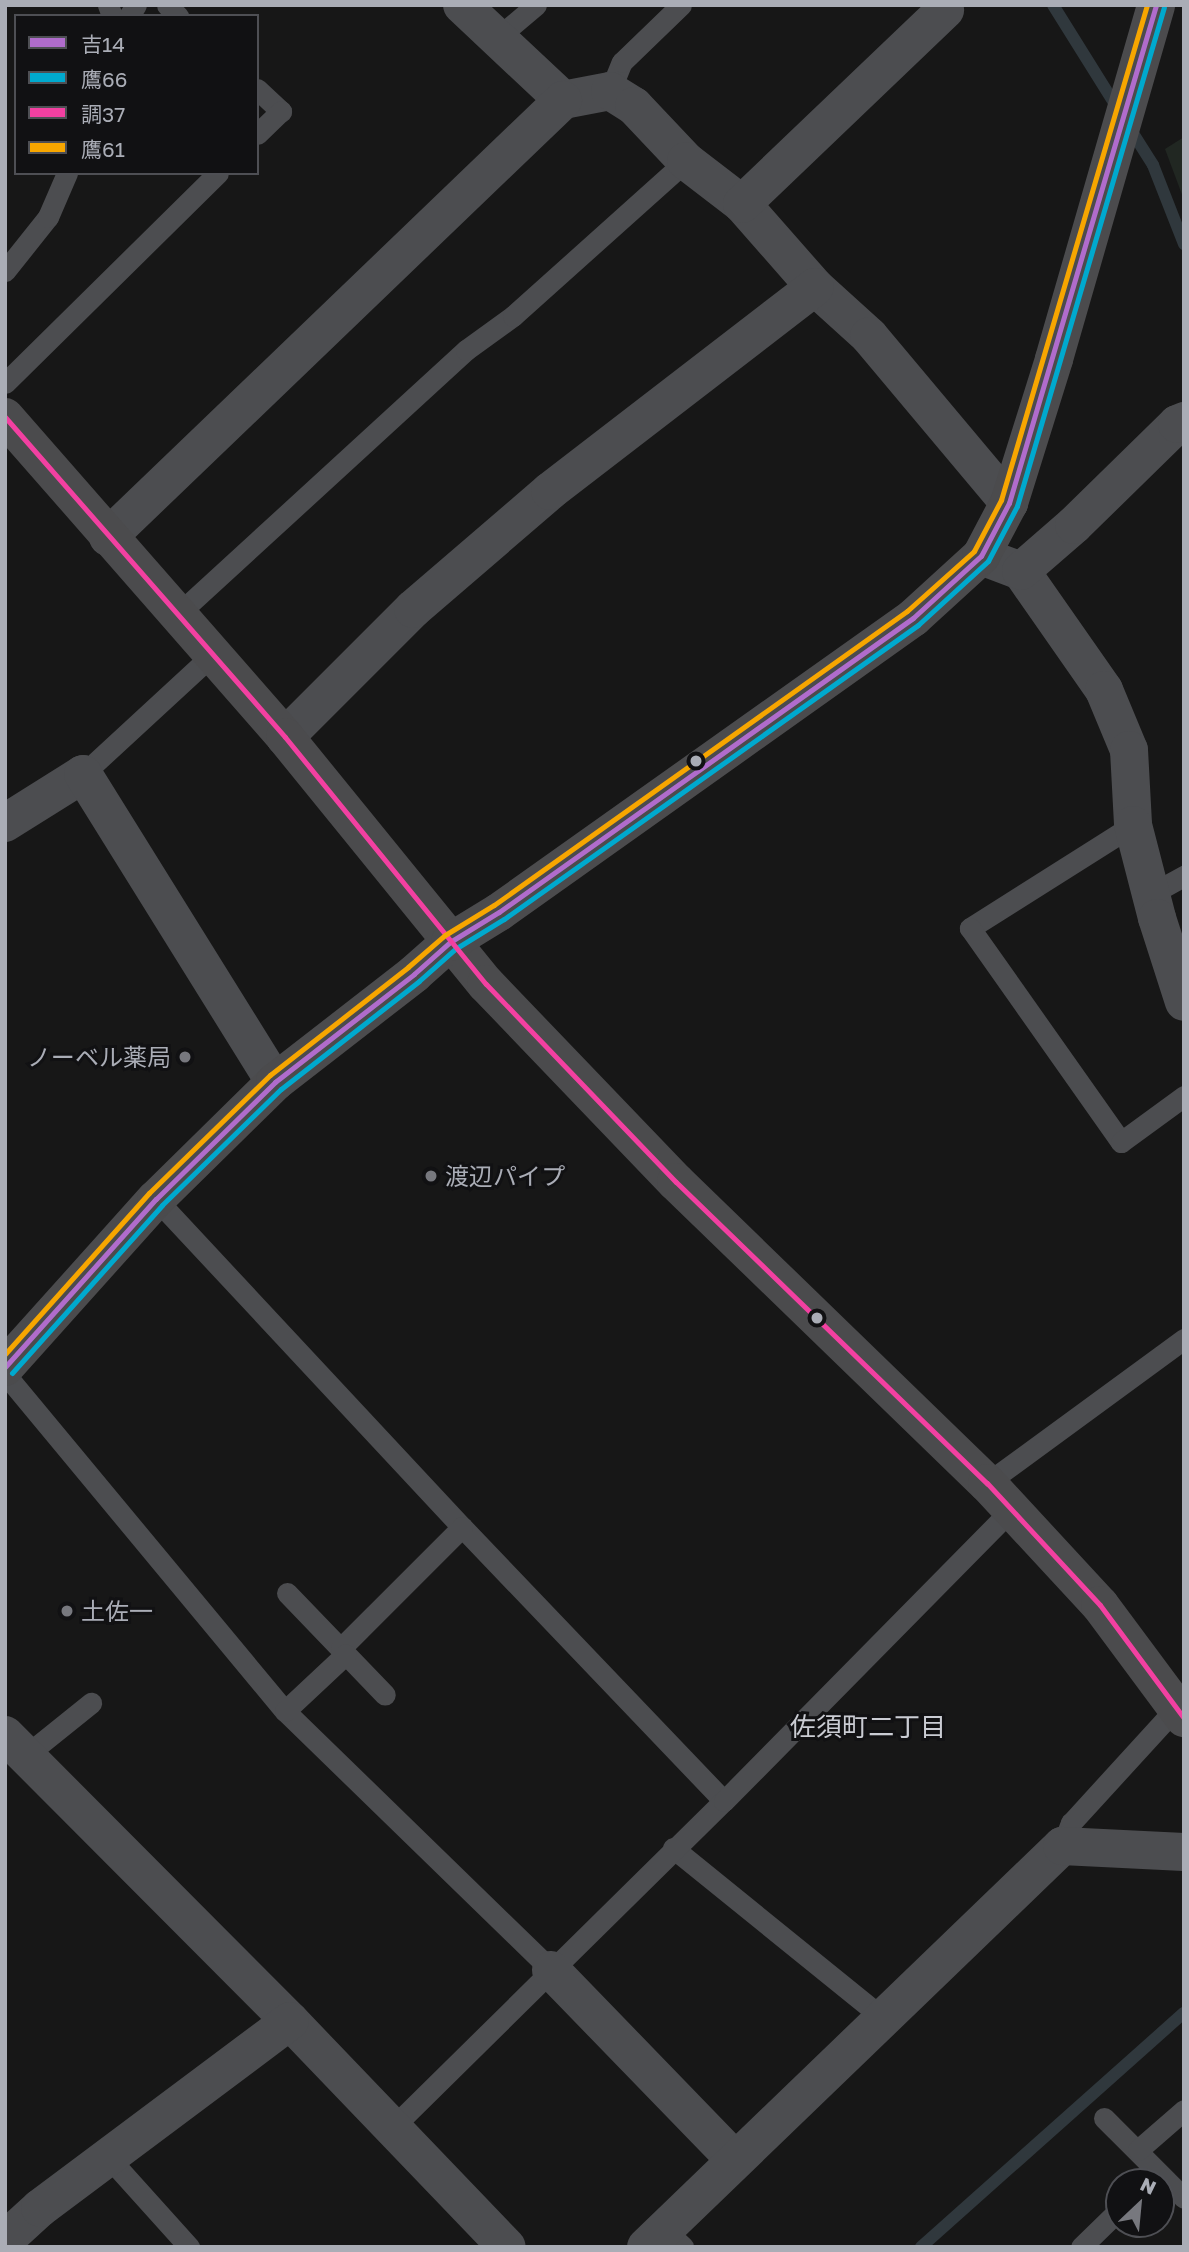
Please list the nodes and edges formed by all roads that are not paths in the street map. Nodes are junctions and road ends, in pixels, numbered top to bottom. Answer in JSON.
{"nodes":[{"id":1,"x":462,"y":5,"type":"edge"},
{"id":2,"x":536,"y":5,"type":"edge"},
{"id":3,"x":681,"y":5,"type":"edge"},
{"id":4,"x":1156,"y":5,"type":"edge"},
{"id":5,"x":945,"y":10,"type":"dead end"},
{"id":6,"x":497,"y":38,"type":"junction"},
{"id":7,"x":259,"y":91,"type":"edge"},
{"id":8,"x":610,"y":91,"type":"junction"},
{"id":9,"x":563,"y":100,"type":"junction"},
{"id":10,"x":259,"y":132,"type":"edge"},
{"id":11,"x":686,"y":161,"type":"junction"},
{"id":12,"x":66,"y":175,"type":"edge"},
{"id":13,"x":216,"y":175,"type":"edge"},
{"id":14,"x":742,"y":204,"type":"junction"},
{"id":15,"x":5,"y":271,"type":"edge"},
{"id":16,"x":815,"y":287,"type":"junction"},
{"id":17,"x":5,"y":383,"type":"edge"},
{"id":18,"x":5,"y":418,"type":"edge"},
{"id":19,"x":1184,"y":421,"type":"edge"},
{"id":20,"x":1009,"y":502,"type":"junction"},
{"id":21,"x":108,"y":537,"type":"junction"},
{"id":22,"x":981,"y":556,"type":"junction"},
{"id":23,"x":1021,"y":572,"type":"junction"},
{"id":24,"x":178,"y":614,"type":"junction"},
{"id":25,"x":213,"y":654,"type":"junction"},
{"id":26,"x":285,"y":737,"type":"junction"},
{"id":27,"x":83,"y":774,"type":"junction"},
{"id":28,"x":5,"y":823,"type":"edge"},
{"id":29,"x":1133,"y":825,"type":"junction"},
{"id":30,"x":1184,"y":876,"type":"edge"},
{"id":31,"x":1151,"y":894,"type":"junction"},
{"id":32,"x":450,"y":942,"type":"junction"},
{"id":33,"x":1184,"y":1002,"type":"edge"},
{"id":34,"x":275,"y":1082,"type":"junction"},
{"id":35,"x":1184,"y":1096,"type":"edge"},
{"id":36,"x":156,"y":1199,"type":"junction"},
{"id":37,"x":1184,"y":1339,"type":"edge"},
{"id":38,"x":5,"y":1367,"type":"edge"},
{"id":39,"x":5,"y":1374,"type":"edge"},
{"id":40,"x":999,"y":1497,"type":"junction"},
{"id":41,"x":461,"y":1527,"type":"junction"},
{"id":42,"x":287,"y":1593,"type":"dead end"},
{"id":43,"x":343,"y":1651,"type":"junction"},
{"id":44,"x":385,"y":1695,"type":"dead end"},
{"id":45,"x":91,"y":1703,"type":"dead end"},
{"id":46,"x":1181,"y":1709,"type":"edge"},
{"id":47,"x":285,"y":1711,"type":"junction"},
{"id":48,"x":15,"y":1745,"type":"edge"},
{"id":49,"x":724,"y":1801,"type":"junction"},
{"id":50,"x":1062,"y":1846,"type":"junction"},
{"id":51,"x":673,"y":1849,"type":"junction"},
{"id":52,"x":1184,"y":1852,"type":"edge"},
{"id":53,"x":551,"y":1970,"type":"junction"},
{"id":54,"x":883,"y":2018,"type":"junction"},
{"id":55,"x":290,"y":2021,"type":"junction"},
{"id":56,"x":1184,"y":2110,"type":"edge"},
{"id":57,"x":1104,"y":2118,"type":"dead end"},
{"id":58,"x":391,"y":2129,"type":"junction"},
{"id":59,"x":1138,"y":2150,"type":"junction"},
{"id":60,"x":109,"y":2158,"type":"junction"},
{"id":61,"x":734,"y":2159,"type":"junction"},
{"id":62,"x":1149,"y":2168,"type":"edge"},
{"id":63,"x":1105,"y":2223,"type":"edge"},
{"id":64,"x":5,"y":2240,"type":"edge"},
{"id":65,"x":665,"y":2241,"type":"edge"},
{"id":66,"x":500,"y":2244,"type":"edge"},
{"id":67,"x":189,"y":2247,"type":"edge"},
{"id":68,"x":1080,"y":2247,"type":"edge"}],
"edges":[{"from":1,"to":6,"type":"street"},
{"from":2,"to":6,"type":"lane"},
{"from":3,"to":8,"type":"lane"},
{"from":4,"to":20,"type":"main road"},
{"from":5,"to":14,"type":"street"},
{"from":6,"to":9,"type":"street"},
{"from":7,"to":10,"type":"lane"},
{"from":8,"to":9,"type":"street"},
{"from":8,"to":11,"type":"street"},
{"from":9,"to":21,"type":"street"},
{"from":11,"to":14,"type":"street"},
{"from":11,"to":24,"type":"lane"},
{"from":12,"to":15,"type":"lane"},
{"from":13,"to":17,"type":"lane"},
{"from":14,"to":16,"type":"street"},
{"from":16,"to":20,"type":"street"},
{"from":16,"to":26,"type":"street"},
{"from":18,"to":21,"type":"main road"},
{"from":19,"to":23,"type":"street"},
{"from":20,"to":22,"type":"main road"},
{"from":21,"to":24,"type":"main road"},
{"from":22,"to":23,"type":"street"},
{"from":22,"to":32,"type":"main road"},
{"from":23,"to":29,"type":"street"},
{"from":24,"to":25,"type":"main road"},
{"from":25,"to":26,"type":"main road"},
{"from":25,"to":27,"type":"lane"},
{"from":26,"to":32,"type":"main road"},
{"from":27,"to":28,"type":"street"},
{"from":27,"to":34,"type":"street"},
{"from":29,"to":31,"type":"street"},
{"from":29,"to":35,"type":"lane"},
{"from":30,"to":31,"type":"lane"},
{"from":31,"to":33,"type":"street"},
{"from":32,"to":34,"type":"main road"},
{"from":32,"to":40,"type":"main road"},
{"from":34,"to":36,"type":"main road"},
{"from":36,"to":38,"type":"main road"},
{"from":36,"to":41,"type":"lane"},
{"from":37,"to":40,"type":"lane"},
{"from":39,"to":47,"type":"lane"},
{"from":40,"to":46,"type":"main road"},
{"from":40,"to":49,"type":"lane"},
{"from":41,"to":43,"type":"lane"},
{"from":41,"to":49,"type":"lane"},
{"from":42,"to":43,"type":"lane"},
{"from":43,"to":44,"type":"lane"},
{"from":43,"to":47,"type":"lane"},
{"from":45,"to":48,"type":"lane"},
{"from":46,"to":50,"type":"lane"},
{"from":47,"to":53,"type":"lane"},
{"from":48,"to":55,"type":"street"},
{"from":49,"to":51,"type":"lane"},
{"from":50,"to":52,"type":"street"},
{"from":50,"to":54,"type":"street"},
{"from":51,"to":53,"type":"lane"},
{"from":51,"to":54,"type":"lane"},
{"from":53,"to":58,"type":"lane"},
{"from":53,"to":61,"type":"street"},
{"from":54,"to":61,"type":"street"},
{"from":55,"to":58,"type":"street"},
{"from":55,"to":60,"type":"street"},
{"from":56,"to":59,"type":"lane"},
{"from":57,"to":59,"type":"lane"},
{"from":58,"to":66,"type":"street"},
{"from":59,"to":62,"type":"lane"},
{"from":60,"to":64,"type":"street"},
{"from":60,"to":67,"type":"lane"},
{"from":61,"to":65,"type":"street"},
{"from":63,"to":68,"type":"lane"}]}
